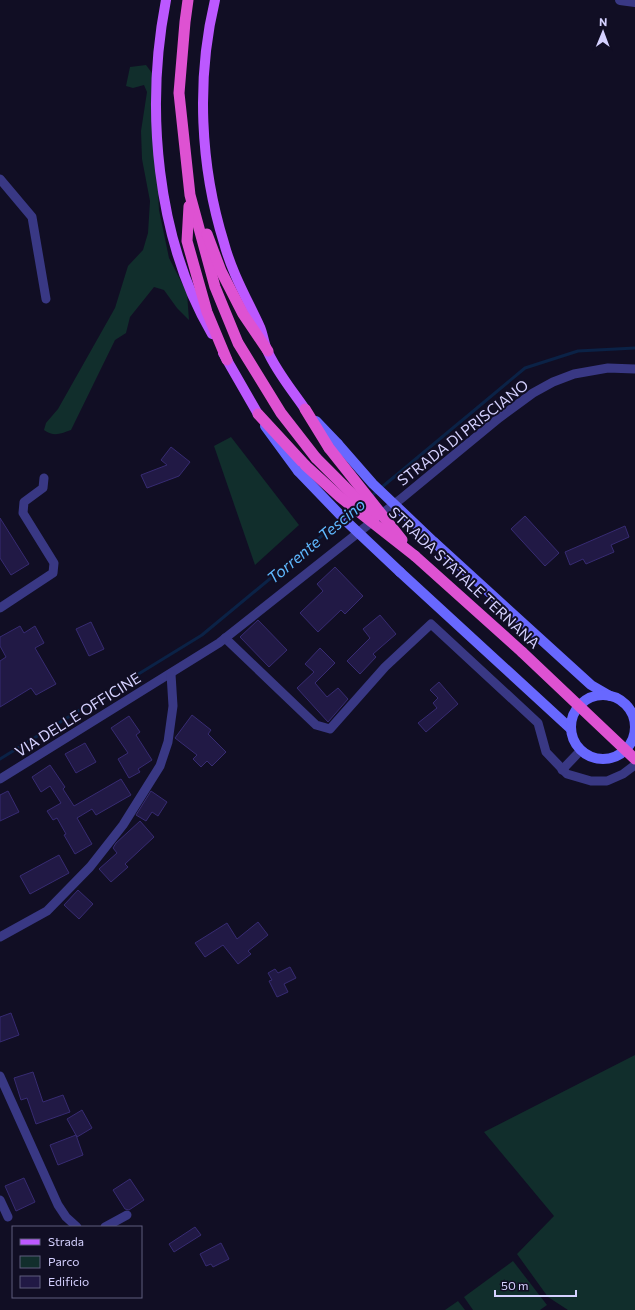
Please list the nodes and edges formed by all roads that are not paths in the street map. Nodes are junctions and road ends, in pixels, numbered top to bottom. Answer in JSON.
{"nodes":[{"id":1,"x":166,"y":0,"type":"edge"},
{"id":2,"x":188,"y":0,"type":"edge"},
{"id":3,"x":215,"y":0,"type":"edge"},
{"id":4,"x":620,"y":0,"type":"edge"},
{"id":5,"x":635,"y":2,"type":"edge"},
{"id":6,"x":0,"y":179,"type":"edge"},
{"id":7,"x":190,"y":195,"type":"junction"},
{"id":8,"x":46,"y":299,"type":"dead end"},
{"id":9,"x":268,"y":351,"type":"junction"},
{"id":10,"x":227,"y":360,"type":"junction"},
{"id":11,"x":635,"y":369,"type":"edge"},
{"id":12,"x":305,"y":409,"type":"joint"},
{"id":13,"x":258,"y":414,"type":"joint"},
{"id":14,"x":333,"y":446,"type":"junction"},
{"id":15,"x":301,"y":468,"type":"junction"},
{"id":16,"x":44,"y":478,"type":"dead end"},
{"id":17,"x":415,"y":556,"type":"junction"},
{"id":18,"x":0,"y":608,"type":"edge"},
{"id":19,"x":225,"y":638,"type":"junction"},
{"id":20,"x":171,"y":674,"type":"junction"},
{"id":21,"x":610,"y":696,"type":"junction"},
{"id":22,"x":571,"y":729,"type":"junction"},
{"id":23,"x":581,"y":750,"type":"junction"},
{"id":24,"x":635,"y":759,"type":"edge"},
{"id":25,"x":635,"y":765,"type":"edge"},
{"id":26,"x":562,"y":770,"type":"junction"},
{"id":27,"x":0,"y":779,"type":"edge"},
{"id":28,"x":0,"y":937,"type":"edge"},
{"id":29,"x":0,"y":1076,"type":"edge"},
{"id":30,"x":0,"y":1200,"type":"edge"},
{"id":31,"x":127,"y":1215,"type":"dead end"},
{"id":32,"x":8,"y":1217,"type":"dead end"},
{"id":33,"x":76,"y":1226,"type":"edge"},
{"id":34,"x":107,"y":1226,"type":"edge"}],
"edges":[{"from":1,"to":10,"type":"main road"},
{"from":2,"to":7,"type":"highway","name":"STRADA STATALE TERNANA"},
{"from":3,"to":9,"type":"main road"},
{"from":4,"to":5,"type":"street"},
{"from":6,"to":8,"type":"street"},
{"from":7,"to":9,"type":"highway"},
{"from":7,"to":10,"type":"highway"},
{"from":7,"to":17,"type":"highway","name":"STRADA STATALE TERNANA","bridge":true},
{"from":9,"to":12,"type":"main road"},
{"from":10,"to":13,"type":"main road"},
{"from":11,"to":19,"type":"street","name":"STRADA DI PRISCIANO"},
{"from":12,"to":14,"type":"highway"},
{"from":13,"to":15,"type":"highway"},
{"from":14,"to":17,"type":"highway","bridge":true},
{"from":14,"to":21,"type":"main road","bridge":true},
{"from":15,"to":17,"type":"highway","bridge":true},
{"from":15,"to":22,"type":"main road","bridge":true},
{"from":16,"to":18,"type":"street"},
{"from":17,"to":24,"type":"highway","name":"STRADA STATALE TERNANA","bridge":true},
{"from":19,"to":20,"type":"street","name":"STRADA DI PRISCIANO"},
{"from":19,"to":26,"type":"street"},
{"from":20,"to":27,"type":"street","name":"VIA DELLE OFFICINE"},
{"from":20,"to":28,"type":"street"},
{"from":21,"to":22,"type":"main road"},
{"from":21,"to":23,"type":"main road"},
{"from":22,"to":23,"type":"main road"},
{"from":23,"to":26,"type":"street"},
{"from":25,"to":26,"type":"street"},
{"from":29,"to":33,"type":"street"},
{"from":30,"to":32,"type":"street"},
{"from":31,"to":34,"type":"street"}]}
